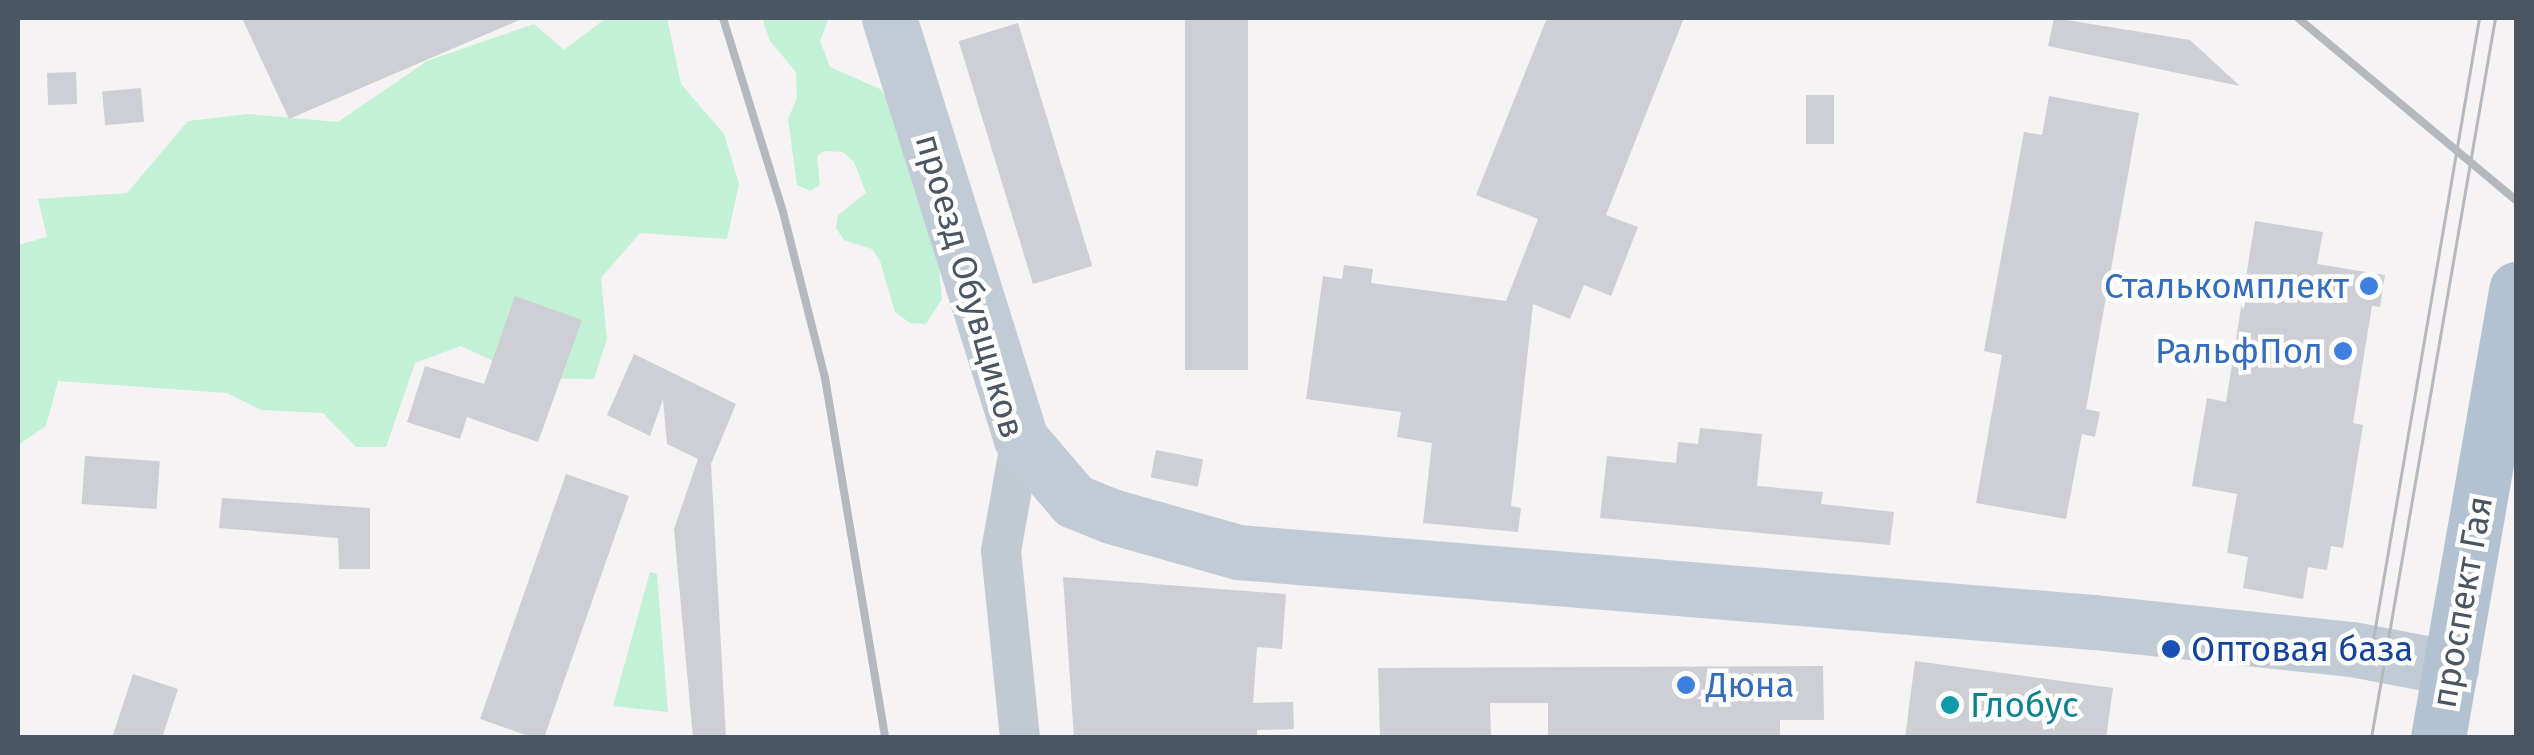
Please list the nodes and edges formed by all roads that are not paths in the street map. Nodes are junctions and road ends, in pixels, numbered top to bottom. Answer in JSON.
{"nodes":[{"id":1,"x":890,"y":18,"type":"edge"},
{"id":2,"x":2516,"y":289,"type":"edge"},
{"id":3,"x":1021,"y":439,"type":"junction"},
{"id":4,"x":2451,"y":668,"type":"junction"},
{"id":5,"x":1020,"y":738,"type":"edge"},
{"id":6,"x":2438,"y":738,"type":"edge"}],
"edges":[{"from":1,"to":3,"type":"street","name":"проезд Обувщиков"},
{"from":2,"to":4,"type":"main road","name":"проспект Гая"},
{"from":3,"to":4,"type":"street"},
{"from":3,"to":5,"type":"street","name":"проезд Обувщиков"},
{"from":4,"to":6,"type":"main road","name":"проспект Гая"}]}
